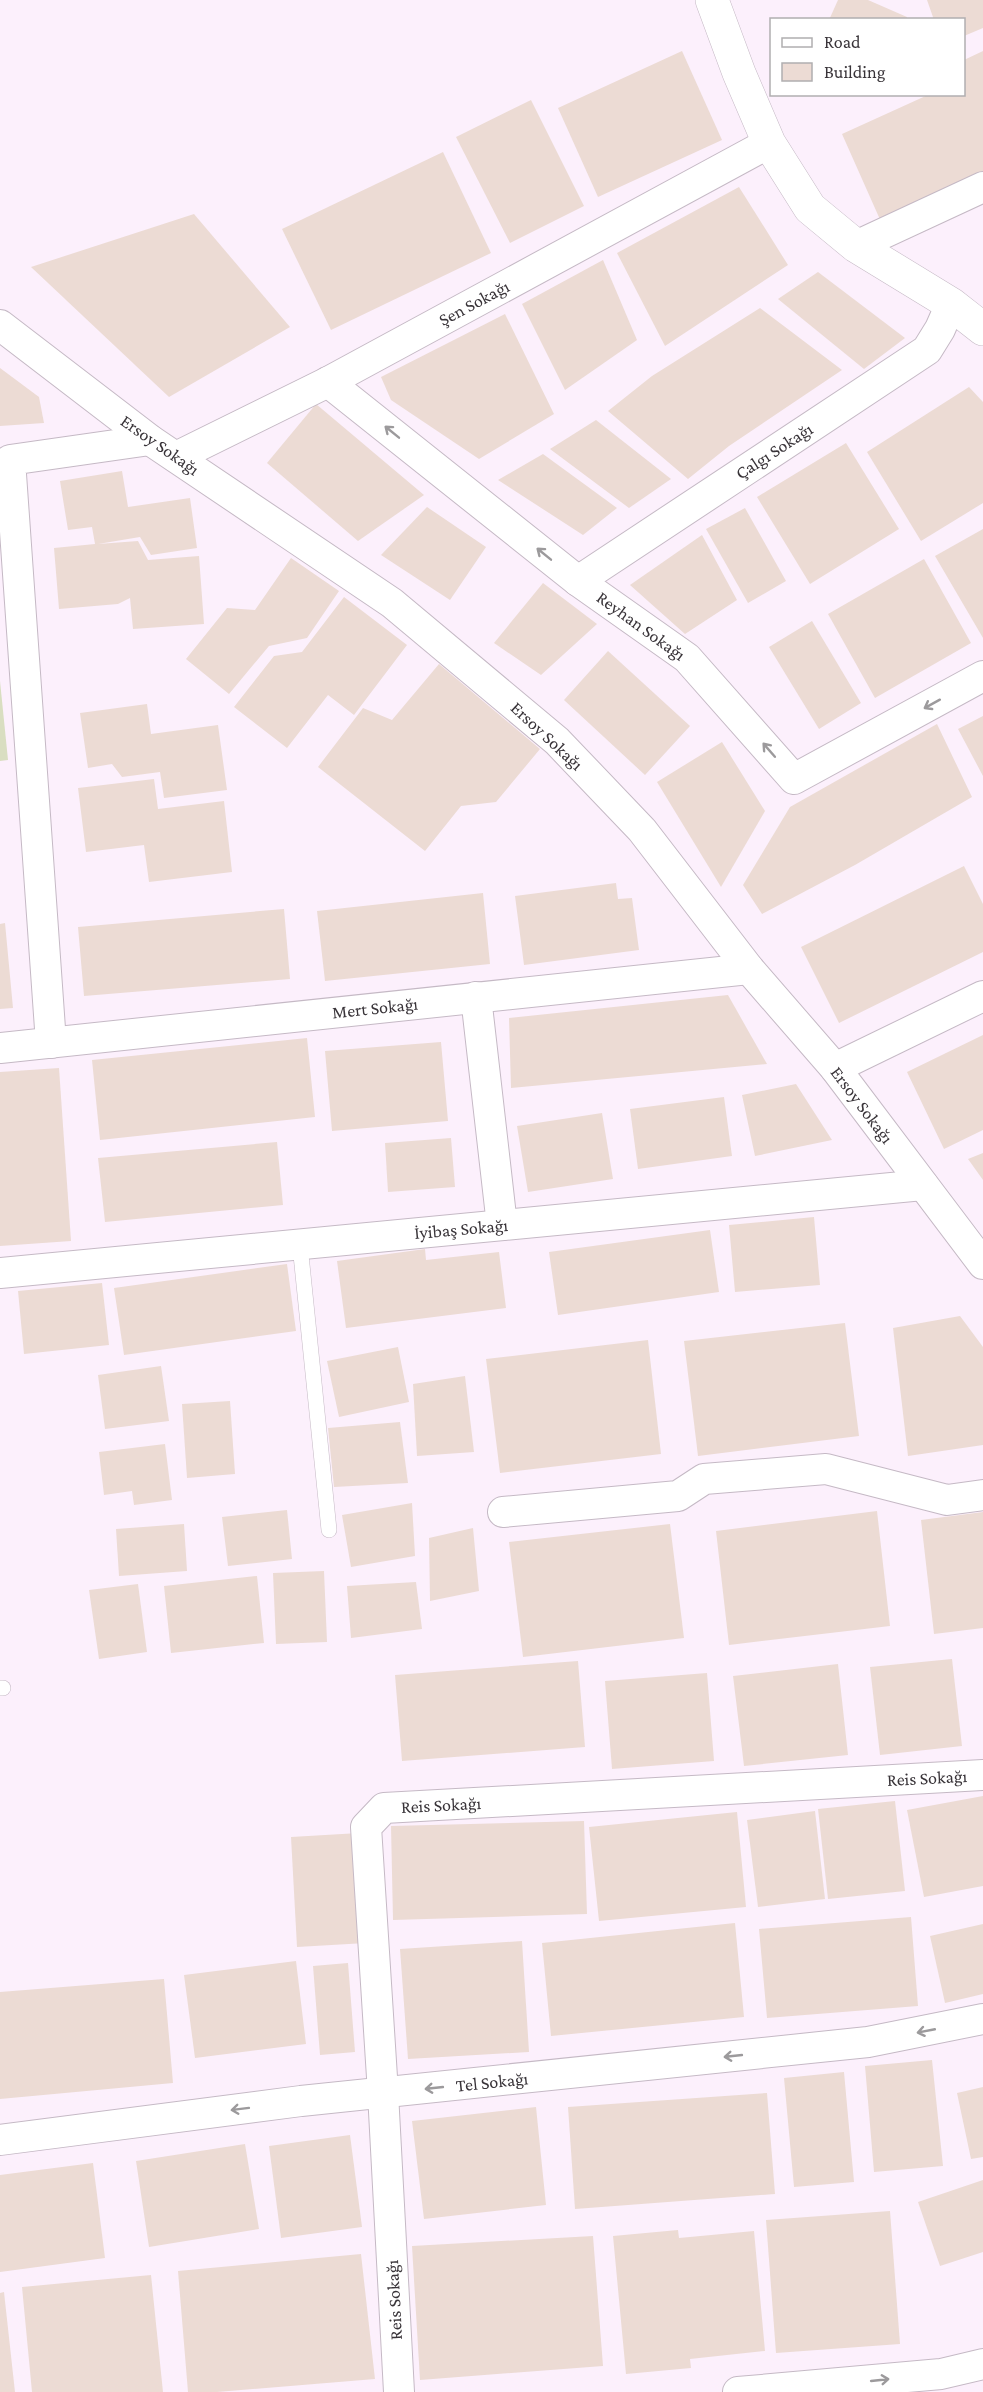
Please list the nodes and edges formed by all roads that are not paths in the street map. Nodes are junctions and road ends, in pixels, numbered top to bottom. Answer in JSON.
{"nodes":[{"id":1,"x":712,"y":0,"type":"edge"},
{"id":2,"x":769,"y":143,"type":"junction"},
{"id":3,"x":983,"y":187,"type":"edge"},
{"id":4,"x":856,"y":246,"type":"junction"},
{"id":5,"x":951,"y":304,"type":"junction"},
{"id":6,"x":0,"y":325,"type":"edge"},
{"id":7,"x":983,"y":329,"type":"edge"},
{"id":8,"x":328,"y":381,"type":"junction"},
{"id":9,"x":150,"y":440,"type":"junction"},
{"id":10,"x":176,"y":457,"type":"junction"},
{"id":11,"x":578,"y":581,"type":"junction"},
{"id":12,"x":983,"y":676,"type":"edge"},
{"id":13,"x":749,"y":969,"type":"junction"},
{"id":14,"x":983,"y":996,"type":"edge"},
{"id":15,"x":476,"y":997,"type":"junction"},
{"id":16,"x":51,"y":1043,"type":"junction"},
{"id":17,"x":0,"y":1048,"type":"edge"},
{"id":18,"x":835,"y":1068,"type":"junction"},
{"id":19,"x":923,"y":1185,"type":"junction"},
{"id":20,"x":502,"y":1226,"type":"junction"},
{"id":21,"x":300,"y":1245,"type":"junction"},
{"id":22,"x":983,"y":1264,"type":"edge"},
{"id":23,"x":0,"y":1274,"type":"edge"},
{"id":24,"x":983,"y":1495,"type":"edge"},
{"id":25,"x":502,"y":1512,"type":"dead end"},
{"id":26,"x":329,"y":1530,"type":"dead end"},
{"id":27,"x":983,"y":1775,"type":"edge"},
{"id":28,"x":983,"y":2019,"type":"edge"},
{"id":29,"x":383,"y":2093,"type":"junction"},
{"id":30,"x":0,"y":2140,"type":"edge"},
{"id":31,"x":983,"y":2364,"type":"edge"},
{"id":32,"x":943,"y":2383,"type":"edge"},
{"id":33,"x":399,"y":2392,"type":"edge"},
{"id":34,"x":738,"y":2392,"type":"edge"}],
"edges":[{"from":1,"to":2,"type":"main road"},
{"from":2,"to":4,"type":"main road"},
{"from":2,"to":8,"type":"street","name":"Şen Sokağı"},
{"from":3,"to":4,"type":"street"},
{"from":4,"to":5,"type":"main road"},
{"from":5,"to":7,"type":"main road"},
{"from":5,"to":11,"type":"street","name":"Çalgı Sokağı"},
{"from":6,"to":9,"type":"street","name":"Ersoy Sokağı"},
{"from":8,"to":10,"type":"street","name":"Şen Sokağı"},
{"from":11,"to":8,"type":"street","name":"Reyhan Sokağı","one_way":true},
{"from":9,"to":10,"type":"street","name":"Ersoy Sokağı"},
{"from":9,"to":16,"type":"street"},
{"from":10,"to":13,"type":"street","name":"Ersoy Sokağı"},
{"from":12,"to":11,"type":"street","name":"Reyhan Sokağı","one_way":true},
{"from":13,"to":15,"type":"street","name":"Mert Sokağı"},
{"from":13,"to":18,"type":"street","name":"Ersoy Sokağı"},
{"from":14,"to":18,"type":"street"},
{"from":15,"to":16,"type":"street","name":"Mert Sokağı"},
{"from":15,"to":20,"type":"street"},
{"from":16,"to":17,"type":"street","name":"Mert Sokağı"},
{"from":18,"to":19,"type":"street","name":"Ersoy Sokağı"},
{"from":19,"to":20,"type":"street","name":"İyibaş Sokağı"},
{"from":19,"to":22,"type":"street","name":"Ersoy Sokağı"},
{"from":20,"to":21,"type":"street","name":"İyibaş Sokağı"},
{"from":21,"to":23,"type":"street","name":"İyibaş Sokağı"},
{"from":21,"to":26,"type":"lane"},
{"from":24,"to":25,"type":"street"},
{"from":27,"to":29,"type":"street","name":"Reis Sokağı"},
{"from":28,"to":29,"type":"street","name":"Tel Sokağı","one_way":true},
{"from":29,"to":30,"type":"street","name":"Tel Sokağı","one_way":true},
{"from":29,"to":33,"type":"street","name":"Reis Sokağı"},
{"from":31,"to":32,"type":"street"},
{"from":34,"to":32,"type":"street","one_way":true}]}
